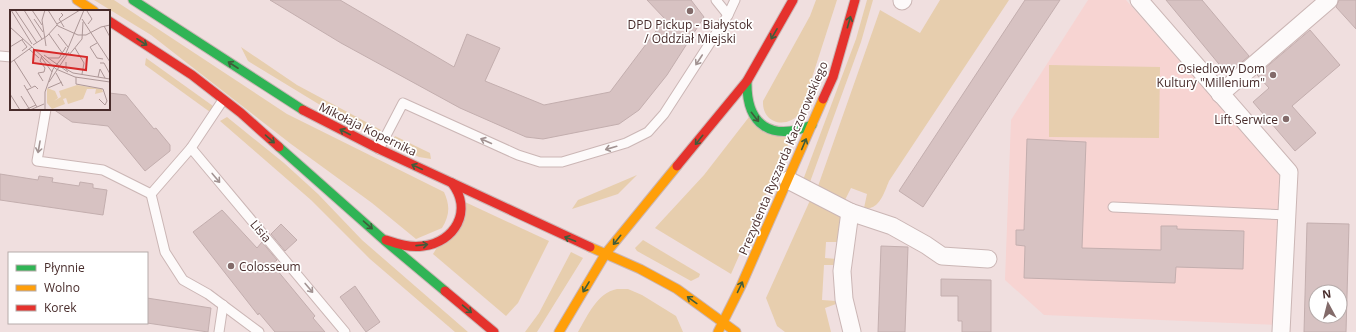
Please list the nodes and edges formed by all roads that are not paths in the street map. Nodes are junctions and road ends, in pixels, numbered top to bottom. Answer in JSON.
{"nodes":[{"id":1,"x":77,"y":0,"type":"edge"},
{"id":2,"x":134,"y":0,"type":"edge"},
{"id":3,"x":716,"y":0,"type":"edge"},
{"id":4,"x":735,"y":0,"type":"edge"},
{"id":5,"x":793,"y":0,"type":"edge"},
{"id":6,"x":855,"y":0,"type":"edge"},
{"id":7,"x":1139,"y":0,"type":"edge"},
{"id":8,"x":1328,"y":0,"type":"edge"},
{"id":9,"x":92,"y":10,"type":"edge"},
{"id":10,"x":728,"y":15,"type":"junction"},
{"id":11,"x":110,"y":22,"type":"edge"},
{"id":12,"x":0,"y":56,"type":"edge"},
{"id":13,"x":10,"y":57,"type":"edge"},
{"id":14,"x":747,"y":81,"type":"junction"},
{"id":15,"x":1220,"y":94,"type":"junction"},
{"id":16,"x":223,"y":100,"type":"junction"},
{"id":17,"x":46,"y":110,"type":"edge"},
{"id":18,"x":812,"y":125,"type":"junction"},
{"id":19,"x":192,"y":148,"type":"junction"},
{"id":20,"x":379,"y":149,"type":"junction"},
{"id":21,"x":788,"y":180,"type":"junction"},
{"id":22,"x":452,"y":183,"type":"junction"},
{"id":23,"x":151,"y":194,"type":"junction"},
{"id":24,"x":1113,"y":207,"type":"dead end"},
{"id":25,"x":850,"y":212,"type":"junction"},
{"id":26,"x":1288,"y":215,"type":"junction"},
{"id":27,"x":384,"y":240,"type":"junction"},
{"id":28,"x":606,"y":254,"type":"junction"},
{"id":29,"x":988,"y":259,"type":"dead end"},
{"id":30,"x":223,"y":305,"type":"junction"},
{"id":31,"x":724,"y":322,"type":"junction"},
{"id":32,"x":219,"y":332,"type":"edge"},
{"id":33,"x":259,"y":332,"type":"edge"},
{"id":34,"x":345,"y":332,"type":"edge"},
{"id":35,"x":494,"y":332,"type":"edge"},
{"id":36,"x":559,"y":332,"type":"edge"},
{"id":37,"x":718,"y":332,"type":"edge"},
{"id":38,"x":736,"y":332,"type":"edge"},
{"id":39,"x":852,"y":332,"type":"edge"},
{"id":40,"x":1281,"y":332,"type":"edge"}],
"edges":[{"from":1,"to":9,"type":"main road"},
{"from":20,"to":2,"type":"main road","name":"Mikołaja Kopernika","one_way":true},
{"from":3,"to":10,"type":"lane"},
{"from":4,"to":10,"type":"lane"},
{"from":5,"to":14,"type":"main road","one_way":true},
{"from":18,"to":6,"type":"main road","name":"Prezydenta Ryszarda Kaczorowskiego","one_way":true},
{"from":7,"to":15,"type":"street"},
{"from":8,"to":15,"type":"street"},
{"from":10,"to":20,"type":"lane","one_way":true},
{"from":11,"to":16,"type":"main road","one_way":true},
{"from":12,"to":13,"type":"lane"},
{"from":14,"to":18,"type":"main road","one_way":true},
{"from":14,"to":28,"type":"main road","one_way":true},
{"from":15,"to":26,"type":"street"},
{"from":16,"to":19,"type":"lane"},
{"from":16,"to":27,"type":"main road","one_way":true},
{"from":17,"to":23,"type":"lane","one_way":true},
{"from":21,"to":18,"type":"main road","name":"Prezydenta Ryszarda Kaczorowskiego","one_way":true},
{"from":19,"to":23,"type":"lane"},
{"from":19,"to":34,"type":"lane","name":"Lisia","one_way":true},
{"from":22,"to":20,"type":"main road","name":"Mikołaja Kopernika","one_way":true},
{"from":21,"to":25,"type":"street"},
{"from":31,"to":21,"type":"main road","name":"Prezydenta Ryszarda Kaczorowskiego","one_way":true},
{"from":27,"to":22,"type":"main road","one_way":true},
{"from":28,"to":22,"type":"main road","name":"Mikołaja Kopernika","one_way":true},
{"from":23,"to":30,"type":"lane"},
{"from":24,"to":26,"type":"lane"},
{"from":25,"to":29,"type":"street"},
{"from":25,"to":39,"type":"street"},
{"from":26,"to":40,"type":"street"},
{"from":27,"to":35,"type":"main road","one_way":true},
{"from":31,"to":28,"type":"main road","name":"Mikołaja Kopernika","one_way":true},
{"from":28,"to":36,"type":"main road","one_way":true},
{"from":30,"to":32,"type":"lane"},
{"from":30,"to":33,"type":"lane"},
{"from":31,"to":37,"type":"main road","name":"Prezydenta Ryszarda Kaczorowskiego"},
{"from":31,"to":38,"type":"main road","name":"Mikołaja Kopernika"}]}
